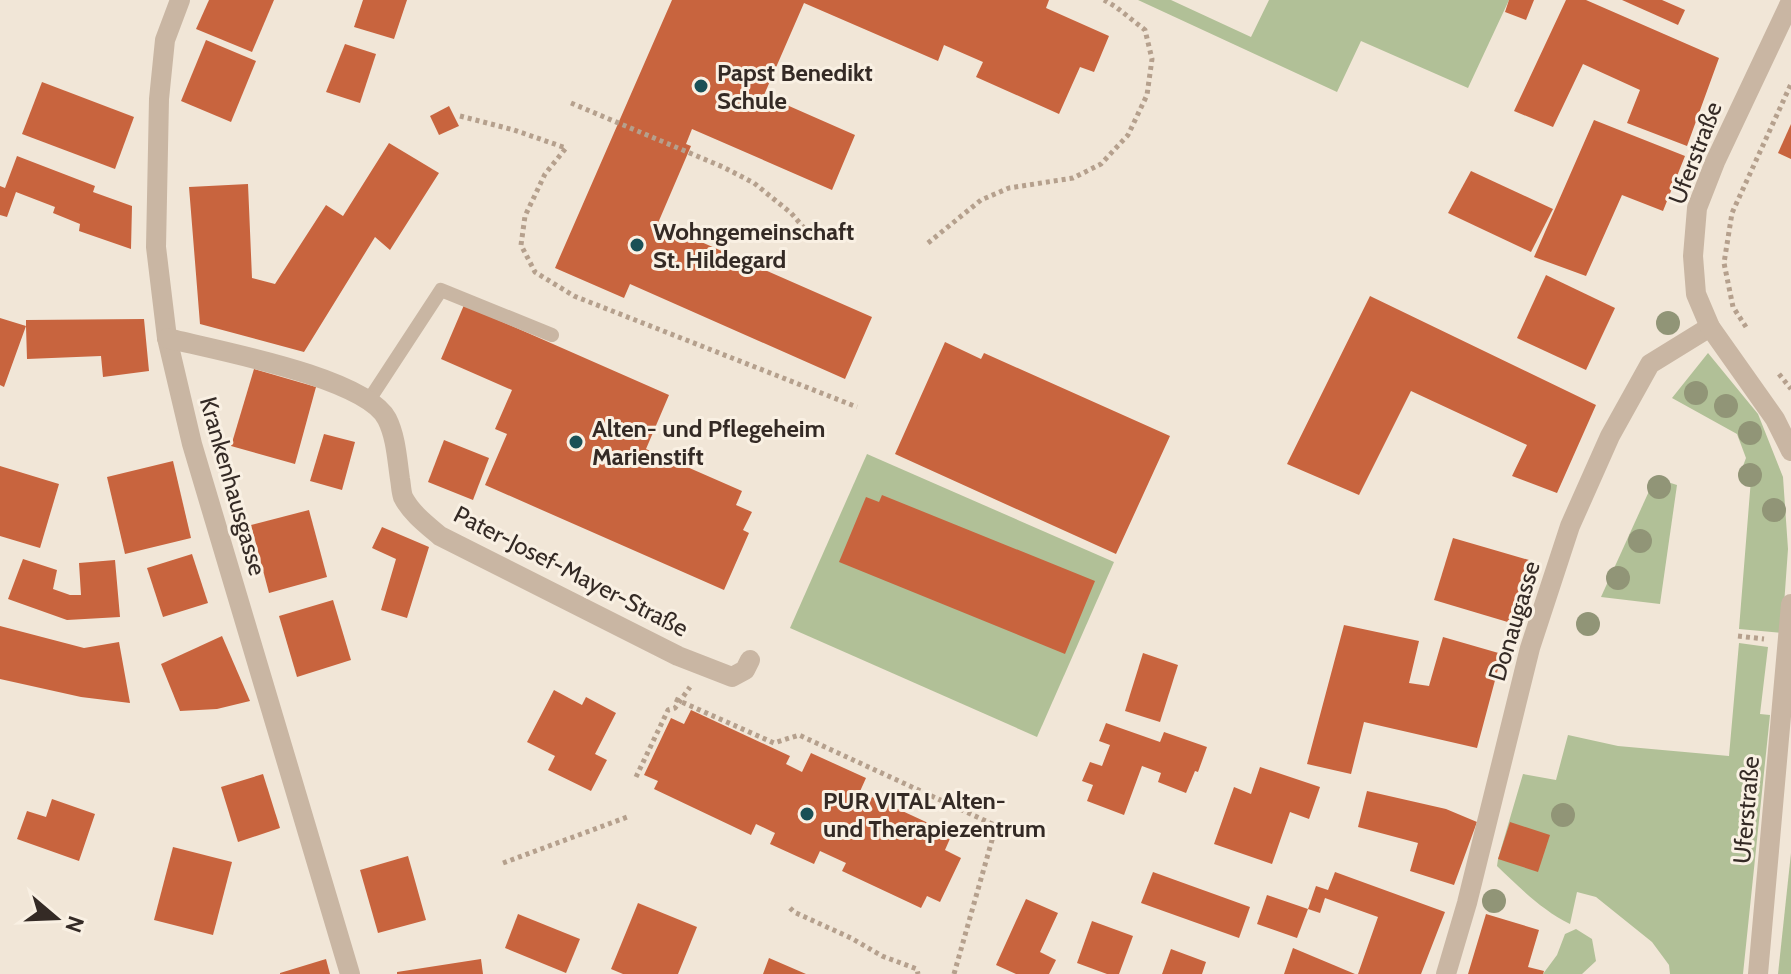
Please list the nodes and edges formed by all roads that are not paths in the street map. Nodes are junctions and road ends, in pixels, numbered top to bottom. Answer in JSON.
{"nodes":[{"id":1,"x":180,"y":0,"type":"edge"},
{"id":2,"x":1791,"y":1,"type":"edge"},
{"id":3,"x":1710,"y":327,"type":"junction"},
{"id":4,"x":552,"y":335,"type":"dead end"},
{"id":5,"x":167,"y":338,"type":"junction"},
{"id":6,"x":369,"y":400,"type":"junction"},
{"id":7,"x":1791,"y":451,"type":"edge"},
{"id":8,"x":1791,"y":604,"type":"edge"},
{"id":9,"x":750,"y":660,"type":"dead end"},
{"id":10,"x":350,"y":974,"type":"edge"},
{"id":11,"x":1446,"y":974,"type":"edge"},
{"id":12,"x":1758,"y":974,"type":"edge"}],
"edges":[{"from":1,"to":5,"type":"street","name":"Krankenhausgasse"},
{"from":2,"to":3,"type":"street","name":"Uferstraße"},
{"from":3,"to":7,"type":"street","name":"Uferstraße"},
{"from":3,"to":11,"type":"street","name":"Donaugasse"},
{"from":4,"to":6,"type":"lane"},
{"from":5,"to":6,"type":"street","name":"Pater-Josef-Mayer-Straße"},
{"from":5,"to":10,"type":"street","name":"Krankenhausgasse"},
{"from":6,"to":9,"type":"street","name":"Pater-Josef-Mayer-Straße"},
{"from":8,"to":12,"type":"street","name":"Uferstraße"}]}
